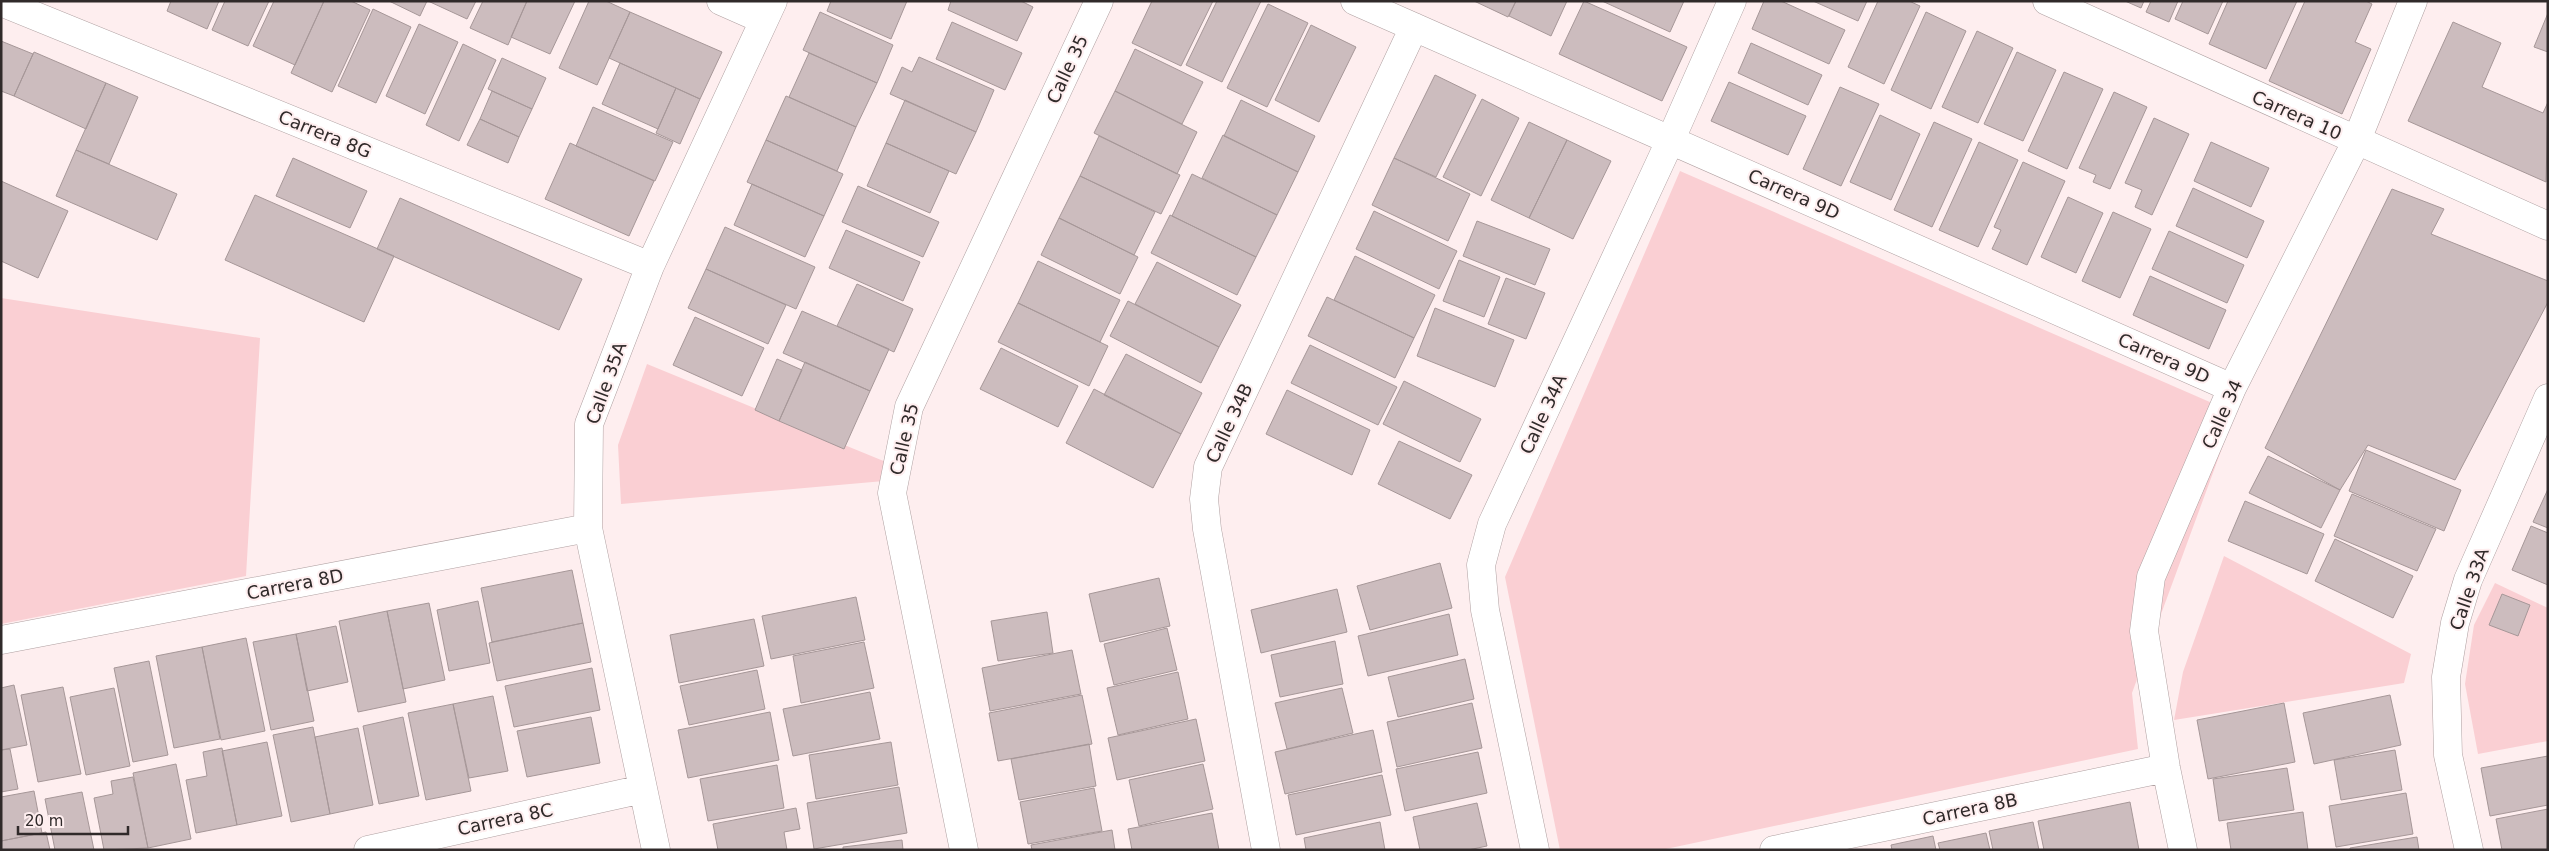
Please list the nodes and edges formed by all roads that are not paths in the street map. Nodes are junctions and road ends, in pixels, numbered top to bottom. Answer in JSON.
{"nodes":[{"id":1,"x":721,"y":1,"type":"edge"},
{"id":2,"x":1099,"y":1,"type":"edge"},
{"id":3,"x":1354,"y":1,"type":"edge"},
{"id":4,"x":1732,"y":1,"type":"edge"},
{"id":5,"x":2047,"y":1,"type":"edge"},
{"id":6,"x":2412,"y":1,"type":"edge"},
{"id":7,"x":1,"y":2,"type":"edge"},
{"id":8,"x":768,"y":11,"type":"edge"},
{"id":9,"x":1414,"y":27,"type":"junction"},
{"id":10,"x":1671,"y":139,"type":"junction"},
{"id":11,"x":2356,"y":142,"type":"junction"},
{"id":12,"x":2548,"y":226,"type":"edge"},
{"id":13,"x":650,"y":266,"type":"junction"},
{"id":14,"x":2232,"y":388,"type":"junction"},
{"id":15,"x":2548,"y":398,"type":"edge"},
{"id":16,"x":588,"y":528,"type":"junction"},
{"id":17,"x":1,"y":640,"type":"edge"},
{"id":18,"x":2166,"y":768,"type":"junction"},
{"id":19,"x":643,"y":789,"type":"junction"},
{"id":20,"x":368,"y":850,"type":"edge"},
{"id":21,"x":656,"y":850,"type":"edge"},
{"id":22,"x":964,"y":850,"type":"edge"},
{"id":23,"x":1266,"y":850,"type":"edge"},
{"id":24,"x":1535,"y":850,"type":"edge"},
{"id":25,"x":1774,"y":850,"type":"edge"},
{"id":26,"x":2183,"y":850,"type":"edge"},
{"id":27,"x":2469,"y":850,"type":"edge"}],
"edges":[{"from":1,"to":8,"type":"street"},
{"from":2,"to":22,"type":"street","name":"Calle 35"},
{"from":3,"to":9,"type":"street","name":"Carrera 9D"},
{"from":4,"to":10,"type":"street","name":"Calle 34A"},
{"from":5,"to":11,"type":"street","name":"Carrera 10"},
{"from":6,"to":11,"type":"street","name":"Calle 34"},
{"from":7,"to":13,"type":"street","name":"Carrera 8G"},
{"from":8,"to":13,"type":"street","name":"Calle 35A"},
{"from":9,"to":10,"type":"street","name":"Carrera 9D"},
{"from":9,"to":23,"type":"street","name":"Calle 34B"},
{"from":10,"to":14,"type":"street","name":"Carrera 9D"},
{"from":10,"to":24,"type":"street","name":"Calle 34A"},
{"from":11,"to":12,"type":"street","name":"Carrera 10"},
{"from":11,"to":14,"type":"street","name":"Calle 34"},
{"from":13,"to":16,"type":"street","name":"Calle 35A"},
{"from":14,"to":18,"type":"street","name":"Calle 34"},
{"from":15,"to":27,"type":"street","name":"Calle 33A"},
{"from":16,"to":17,"type":"street","name":"Carrera 8D"},
{"from":16,"to":19,"type":"street","name":"Calle 35A"},
{"from":18,"to":25,"type":"street","name":"Carrera 8B"},
{"from":18,"to":26,"type":"street","name":"Calle 34"},
{"from":19,"to":20,"type":"street","name":"Carrera 8C"},
{"from":19,"to":21,"type":"street","name":"Calle 35A"}]}
